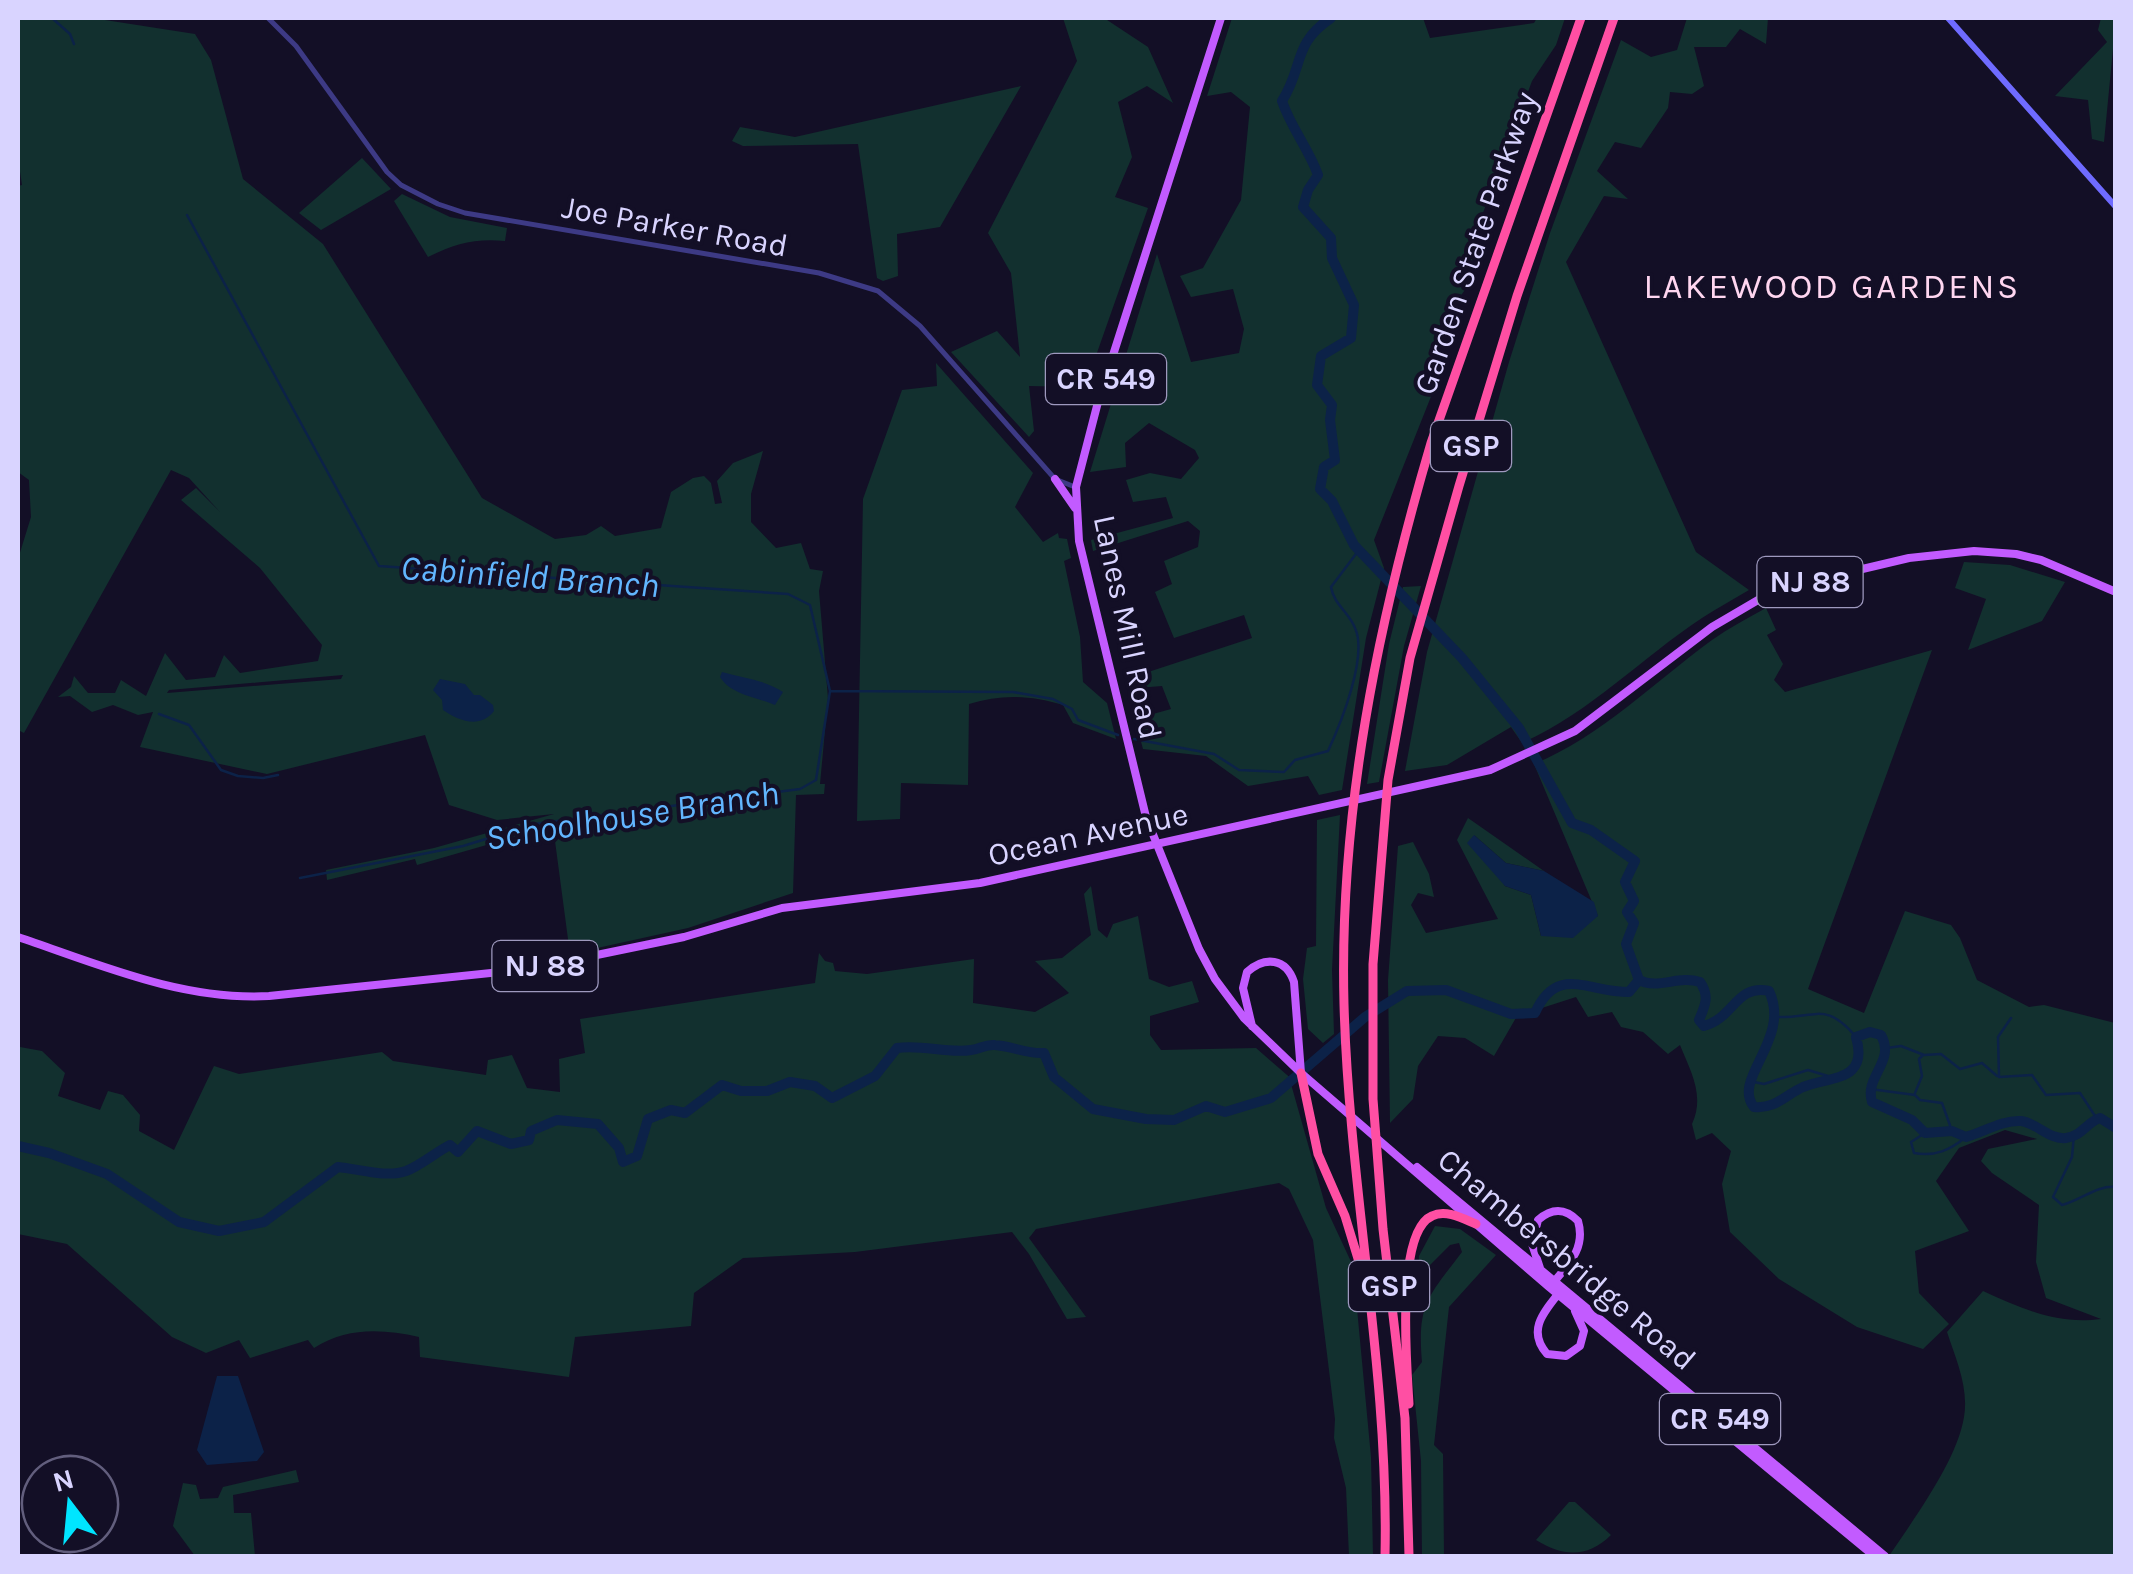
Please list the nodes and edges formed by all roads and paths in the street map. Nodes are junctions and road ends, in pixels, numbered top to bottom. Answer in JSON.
{"nodes":[{"id":1,"x":268,"y":18,"type":"edge"},
{"id":2,"x":1221,"y":18,"type":"edge"},
{"id":3,"x":1581,"y":18,"type":"edge"},
{"id":4,"x":1614,"y":18,"type":"edge"},
{"id":5,"x":1948,"y":18,"type":"edge"},
{"id":6,"x":2116,"y":206,"type":"edge"},
{"id":7,"x":1056,"y":479,"type":"junction"},
{"id":8,"x":1076,"y":487,"type":"junction"},
{"id":9,"x":1077,"y":510,"type":"junction"},
{"id":10,"x":2116,"y":592,"type":"edge"},
{"id":11,"x":1156,"y":845,"type":"junction"},
{"id":12,"x":18,"y":936,"type":"edge"},
{"id":13,"x":1252,"y":1026,"type":"junction"},
{"id":14,"x":1303,"y":1077,"type":"junction"},
{"id":15,"x":1401,"y":1156,"type":"junction"},
{"id":16,"x":1476,"y":1224,"type":"junction"},
{"id":17,"x":1540,"y":1268,"type":"junction"},
{"id":18,"x":1552,"y":1284,"type":"junction"},
{"id":19,"x":1561,"y":1291,"type":"junction"},
{"id":20,"x":1370,"y":1298,"type":"junction"},
{"id":21,"x":1570,"y":1303,"type":"junction"},
{"id":22,"x":1405,"y":1418,"type":"junction"},
{"id":23,"x":1385,"y":1556,"type":"edge"},
{"id":24,"x":1409,"y":1556,"type":"edge"},
{"id":25,"x":1874,"y":1556,"type":"edge"},
{"id":26,"x":1885,"y":1556,"type":"edge"}],
"edges":[{"from":1,"to":7,"type":"street","name":"Joe Parker Road"},
{"from":2,"to":8,"type":"main road","name":"Lanes Mill Road","number":"CR 549"},
{"from":3,"to":20,"type":"highway","name":"Garden State Parkway","number":"GSP"},
{"from":4,"to":22,"type":"highway","name":"Garden State Parkway","number":"GSP"},
{"from":5,"to":6,"type":"main road"},
{"from":7,"to":8,"type":"street","name":"Joe Parker Road"},
{"from":7,"to":9,"type":"main road"},
{"from":8,"to":9,"type":"main road","name":"Lanes Mill Road","number":"CR 549"},
{"from":9,"to":11,"type":"main road","name":"Lanes Mill Road","number":"CR 549"},
{"from":10,"to":11,"type":"main road","name":"Ocean Avenue","number":"NJ 88"},
{"from":11,"to":12,"type":"main road","name":"Ocean Avenue","number":"NJ 88"},
{"from":11,"to":13,"type":"main road","name":"Chambersbridge Road","number":"CR 549"},
{"from":13,"to":14,"type":"main road","name":"Chambersbridge Road","number":"CR 549"},
{"from":13,"to":14,"type":"main road"},
{"from":14,"to":15,"type":"main road","name":"Chambersbridge Road","number":"CR 549"},
{"from":14,"to":20,"type":"highway"},
{"from":15,"to":16,"type":"main road","name":"Chambersbridge Road","number":"CR 549"},
{"from":15,"to":17,"type":"main road","name":"Chambersbridge Road","number":"CR 549"},
{"from":16,"to":18,"type":"main road","name":"Chambersbridge Road","number":"CR 549"},
{"from":16,"to":22,"type":"highway"},
{"from":17,"to":18,"type":"main road","name":"Chambersbridge Road","number":"CR 549"},
{"from":17,"to":18,"type":"main road"},
{"from":18,"to":19,"type":"main road","name":"Chambersbridge Road","number":"CR 549"},
{"from":19,"to":21,"type":"main road","name":"Chambersbridge Road","number":"CR 549"},
{"from":19,"to":21,"type":"main road"},
{"from":19,"to":26,"type":"main road","name":"Chambersbridge Road","number":"CR 549"},
{"from":20,"to":23,"type":"highway","name":"Garden State Parkway","number":"GSP"},
{"from":21,"to":25,"type":"main road","name":"Chambersbridge Road","number":"CR 549"},
{"from":22,"to":24,"type":"highway","name":"Garden State Parkway","number":"GSP"}]}
